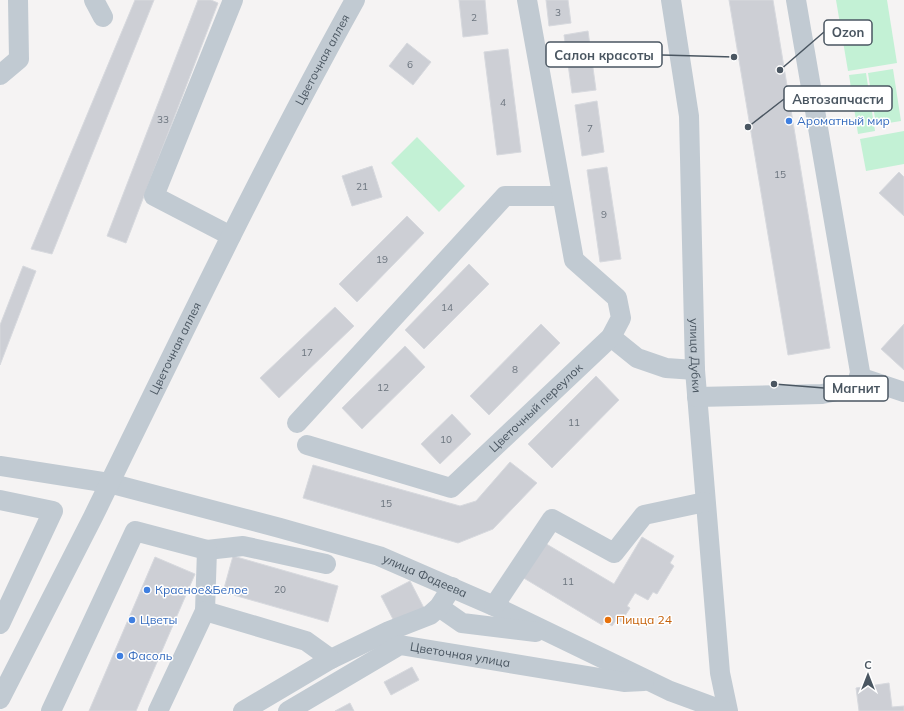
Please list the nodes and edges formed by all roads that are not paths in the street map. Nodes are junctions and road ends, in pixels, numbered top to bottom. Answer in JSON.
{"nodes":[{"id":1,"x":18,"y":0,"type":"edge"},
{"id":2,"x":233,"y":0,"type":"edge"},
{"id":3,"x":354,"y":0,"type":"edge"},
{"id":4,"x":527,"y":0,"type":"edge"},
{"id":5,"x":671,"y":0,"type":"edge"},
{"id":6,"x":796,"y":0,"type":"edge"},
{"id":7,"x":0,"y":75,"type":"edge"},
{"id":8,"x":562,"y":196,"type":"junction"},
{"id":9,"x":231,"y":236,"type":"junction"},
{"id":10,"x":611,"y":337,"type":"junction"},
{"id":11,"x":695,"y":370,"type":"junction"},
{"id":12,"x":859,"y":377,"type":"junction"},
{"id":13,"x":904,"y":392,"type":"edge"},
{"id":14,"x":697,"y":397,"type":"junction"},
{"id":15,"x":297,"y":423,"type":"dead end"},
{"id":16,"x":307,"y":445,"type":"dead end"},
{"id":17,"x":0,"y":466,"type":"edge"},
{"id":18,"x":109,"y":483,"type":"junction"},
{"id":19,"x":0,"y":500,"type":"edge"},
{"id":20,"x":705,"y":502,"type":"junction"},
{"id":21,"x":206,"y":550,"type":"junction"},
{"id":22,"x":326,"y":564,"type":"dead end"},
{"id":23,"x":452,"y":588,"type":"junction"},
{"id":24,"x":494,"y":606,"type":"junction"},
{"id":25,"x":439,"y":607,"type":"junction"},
{"id":26,"x":205,"y":611,"type":"junction"},
{"id":27,"x":0,"y":624,"type":"edge"},
{"id":28,"x":551,"y":634,"type":"junction"},
{"id":29,"x":331,"y":659,"type":"junction"},
{"id":30,"x":650,"y":681,"type":"junction"},
{"id":31,"x":0,"y":699,"type":"edge"},
{"id":32,"x":51,"y":711,"type":"edge"},
{"id":33,"x":158,"y":711,"type":"edge"},
{"id":34,"x":243,"y":711,"type":"edge"},
{"id":35,"x":288,"y":711,"type":"edge"},
{"id":36,"x":724,"y":711,"type":"edge"},
{"id":37,"x":728,"y":711,"type":"edge"}],
"edges":[{"from":1,"to":7,"type":"street"},
{"from":2,"to":9,"type":"street"},
{"from":3,"to":9,"type":"street","name":"Цветочная аллея"},
{"from":4,"to":8,"type":"street","name":"Цветочный переулок"},
{"from":5,"to":11,"type":"street","name":"улица Дубки"},
{"from":6,"to":12,"type":"street"},
{"from":8,"to":10,"type":"street","name":"Цветочный переулок"},
{"from":8,"to":15,"type":"street"},
{"from":9,"to":18,"type":"street","name":"Цветочная аллея"},
{"from":10,"to":11,"type":"street"},
{"from":10,"to":16,"type":"street","name":"Цветочный переулок"},
{"from":11,"to":14,"type":"street","name":"улица Дубки"},
{"from":12,"to":13,"type":"street"},
{"from":12,"to":14,"type":"street"},
{"from":14,"to":20,"type":"street","name":"улица Дубки"},
{"from":17,"to":18,"type":"street","name":"улица Фадеева"},
{"from":18,"to":23,"type":"street","name":"улица Фадеева"},
{"from":18,"to":31,"type":"street","name":"Цветочная аллея"},
{"from":19,"to":27,"type":"street"},
{"from":20,"to":24,"type":"street"},
{"from":20,"to":37,"type":"street","name":"улица Дубки"},
{"from":21,"to":22,"type":"street"},
{"from":21,"to":26,"type":"street"},
{"from":21,"to":32,"type":"street"},
{"from":23,"to":24,"type":"street","name":"улица Фадеева"},
{"from":23,"to":25,"type":"street"},
{"from":24,"to":28,"type":"street","name":"улица Фадеева"},
{"from":25,"to":28,"type":"street"},
{"from":25,"to":29,"type":"street"},
{"from":26,"to":29,"type":"street"},
{"from":26,"to":33,"type":"street"},
{"from":28,"to":30,"type":"street","name":"улица Фадеева"},
{"from":29,"to":34,"type":"street"},
{"from":30,"to":35,"type":"street","name":"Цветочная улица"},
{"from":30,"to":36,"type":"street","name":"улица Фадеева"}]}
